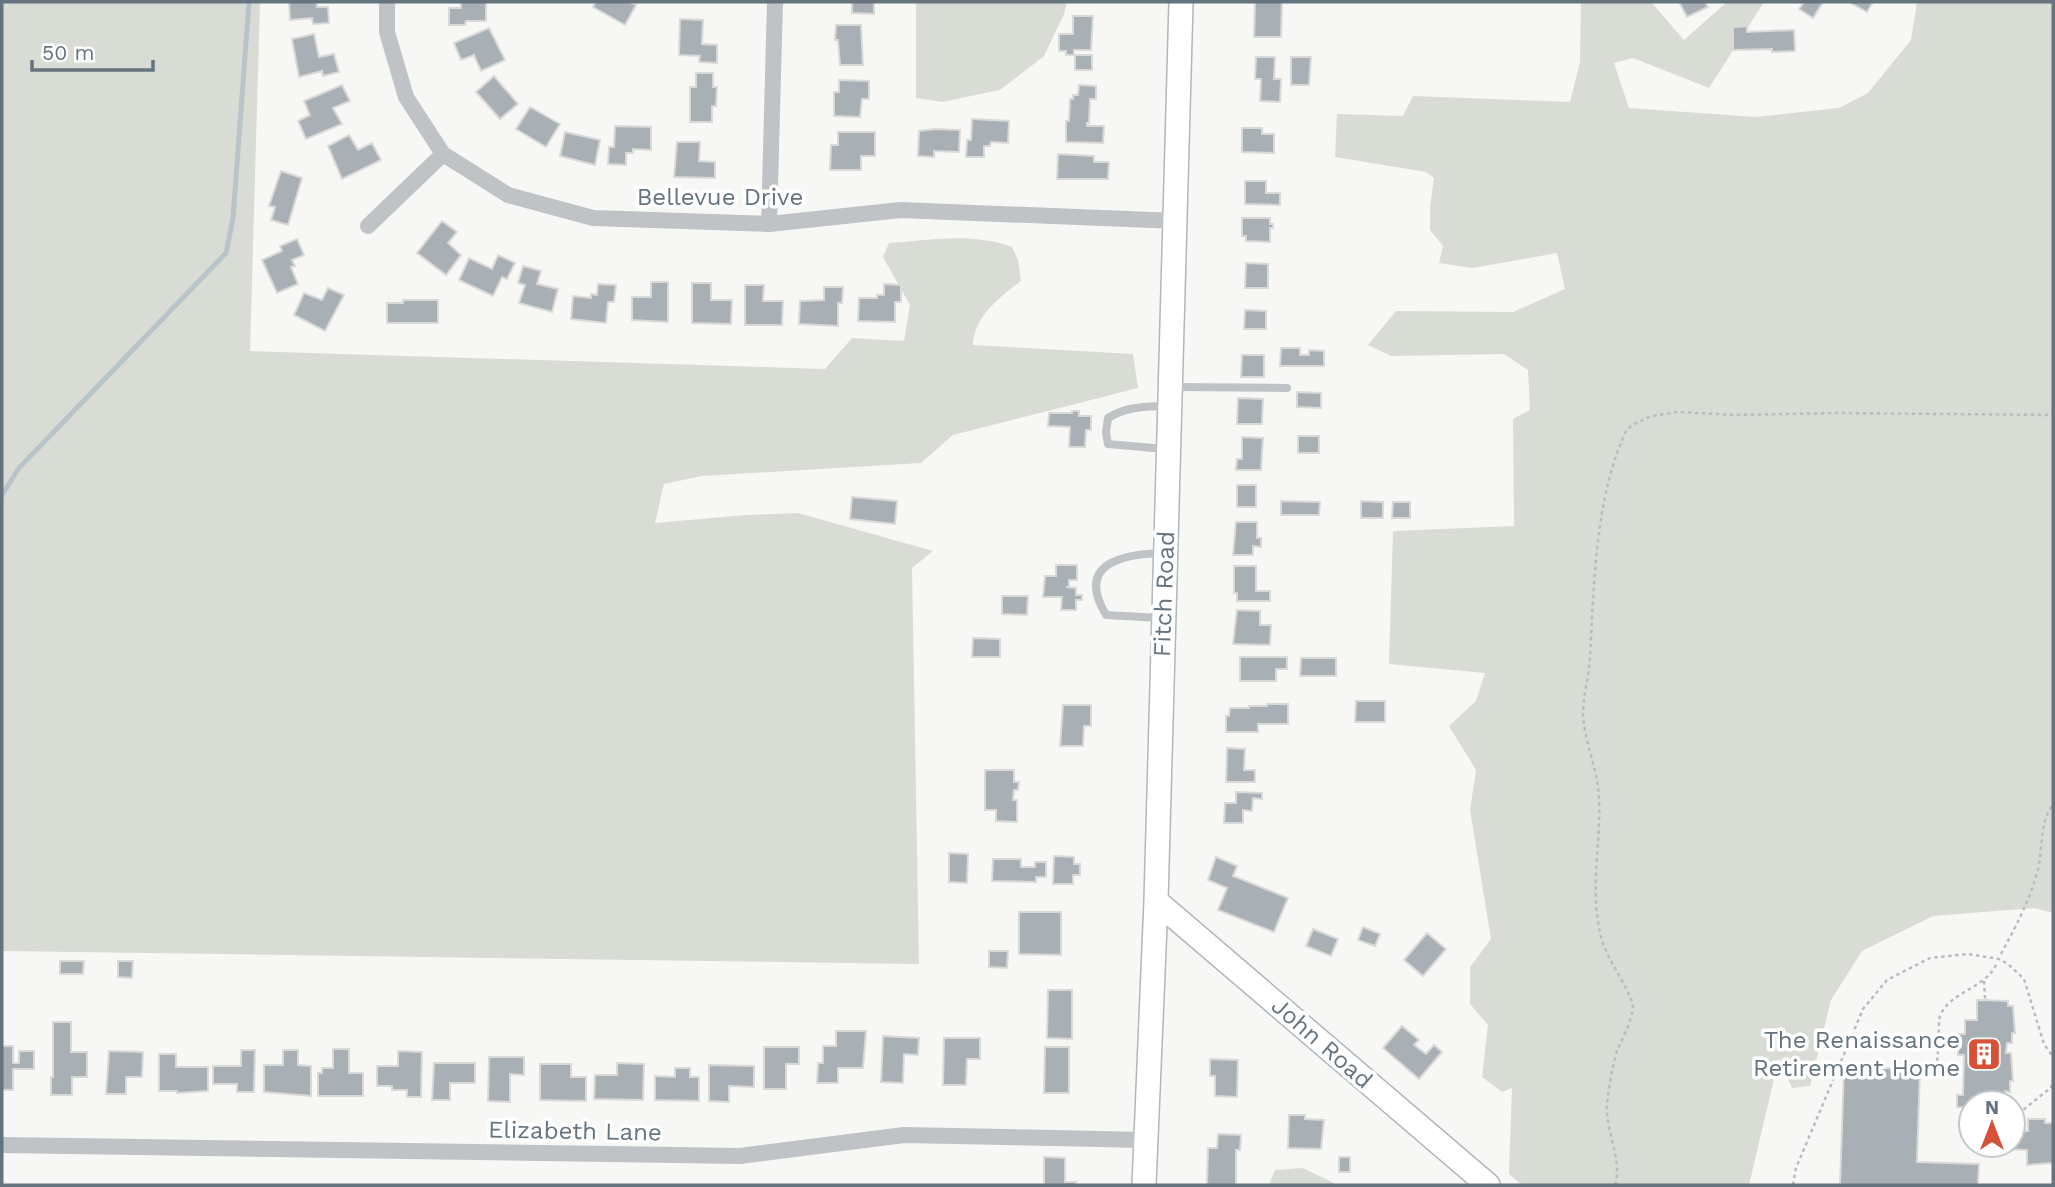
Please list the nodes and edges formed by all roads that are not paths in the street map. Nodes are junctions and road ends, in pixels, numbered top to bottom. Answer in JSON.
{"nodes":[{"id":1,"x":387,"y":2,"type":"edge"},
{"id":2,"x":775,"y":2,"type":"edge"},
{"id":3,"x":1181,"y":2,"type":"edge"},
{"id":4,"x":443,"y":154,"type":"junction"},
{"id":5,"x":1177,"y":221,"type":"junction"},
{"id":6,"x":769,"y":224,"type":"junction"},
{"id":7,"x":368,"y":226,"type":"dead end"},
{"id":8,"x":1287,"y":388,"type":"dead end"},
{"id":9,"x":1170,"y":396,"type":"junction"},
{"id":10,"x":1168,"y":449,"type":"junction"},
{"id":11,"x":1165,"y":552,"type":"junction"},
{"id":12,"x":1163,"y":618,"type":"junction"},
{"id":13,"x":1156,"y":901,"type":"junction"},
{"id":14,"x":1146,"y":1140,"type":"junction"},
{"id":15,"x":2,"y":1145,"type":"edge"},
{"id":16,"x":1144,"y":1185,"type":"edge"},
{"id":17,"x":1488,"y":1185,"type":"edge"}],
"edges":[{"from":1,"to":4,"type":"street","name":"Bellevue Drive"},
{"from":2,"to":6,"type":"street"},
{"from":3,"to":5,"type":"street","name":"Fitch Road"},
{"from":4,"to":6,"type":"street","name":"Bellevue Drive"},
{"from":4,"to":7,"type":"street"},
{"from":5,"to":6,"type":"street","name":"Bellevue Drive"},
{"from":5,"to":9,"type":"street","name":"Fitch Road"},
{"from":8,"to":9,"type":"lane"},
{"from":9,"to":10,"type":"street","name":"Fitch Road"},
{"from":9,"to":10,"type":"lane"},
{"from":10,"to":11,"type":"street","name":"Fitch Road"},
{"from":11,"to":12,"type":"street","name":"Fitch Road"},
{"from":11,"to":12,"type":"lane"},
{"from":12,"to":13,"type":"street","name":"Fitch Road"},
{"from":13,"to":14,"type":"street","name":"Fitch Road"},
{"from":13,"to":17,"type":"street","name":"John Road"},
{"from":14,"to":15,"type":"street","name":"Elizabeth Lane"},
{"from":14,"to":16,"type":"street","name":"Fitch Road"}]}
